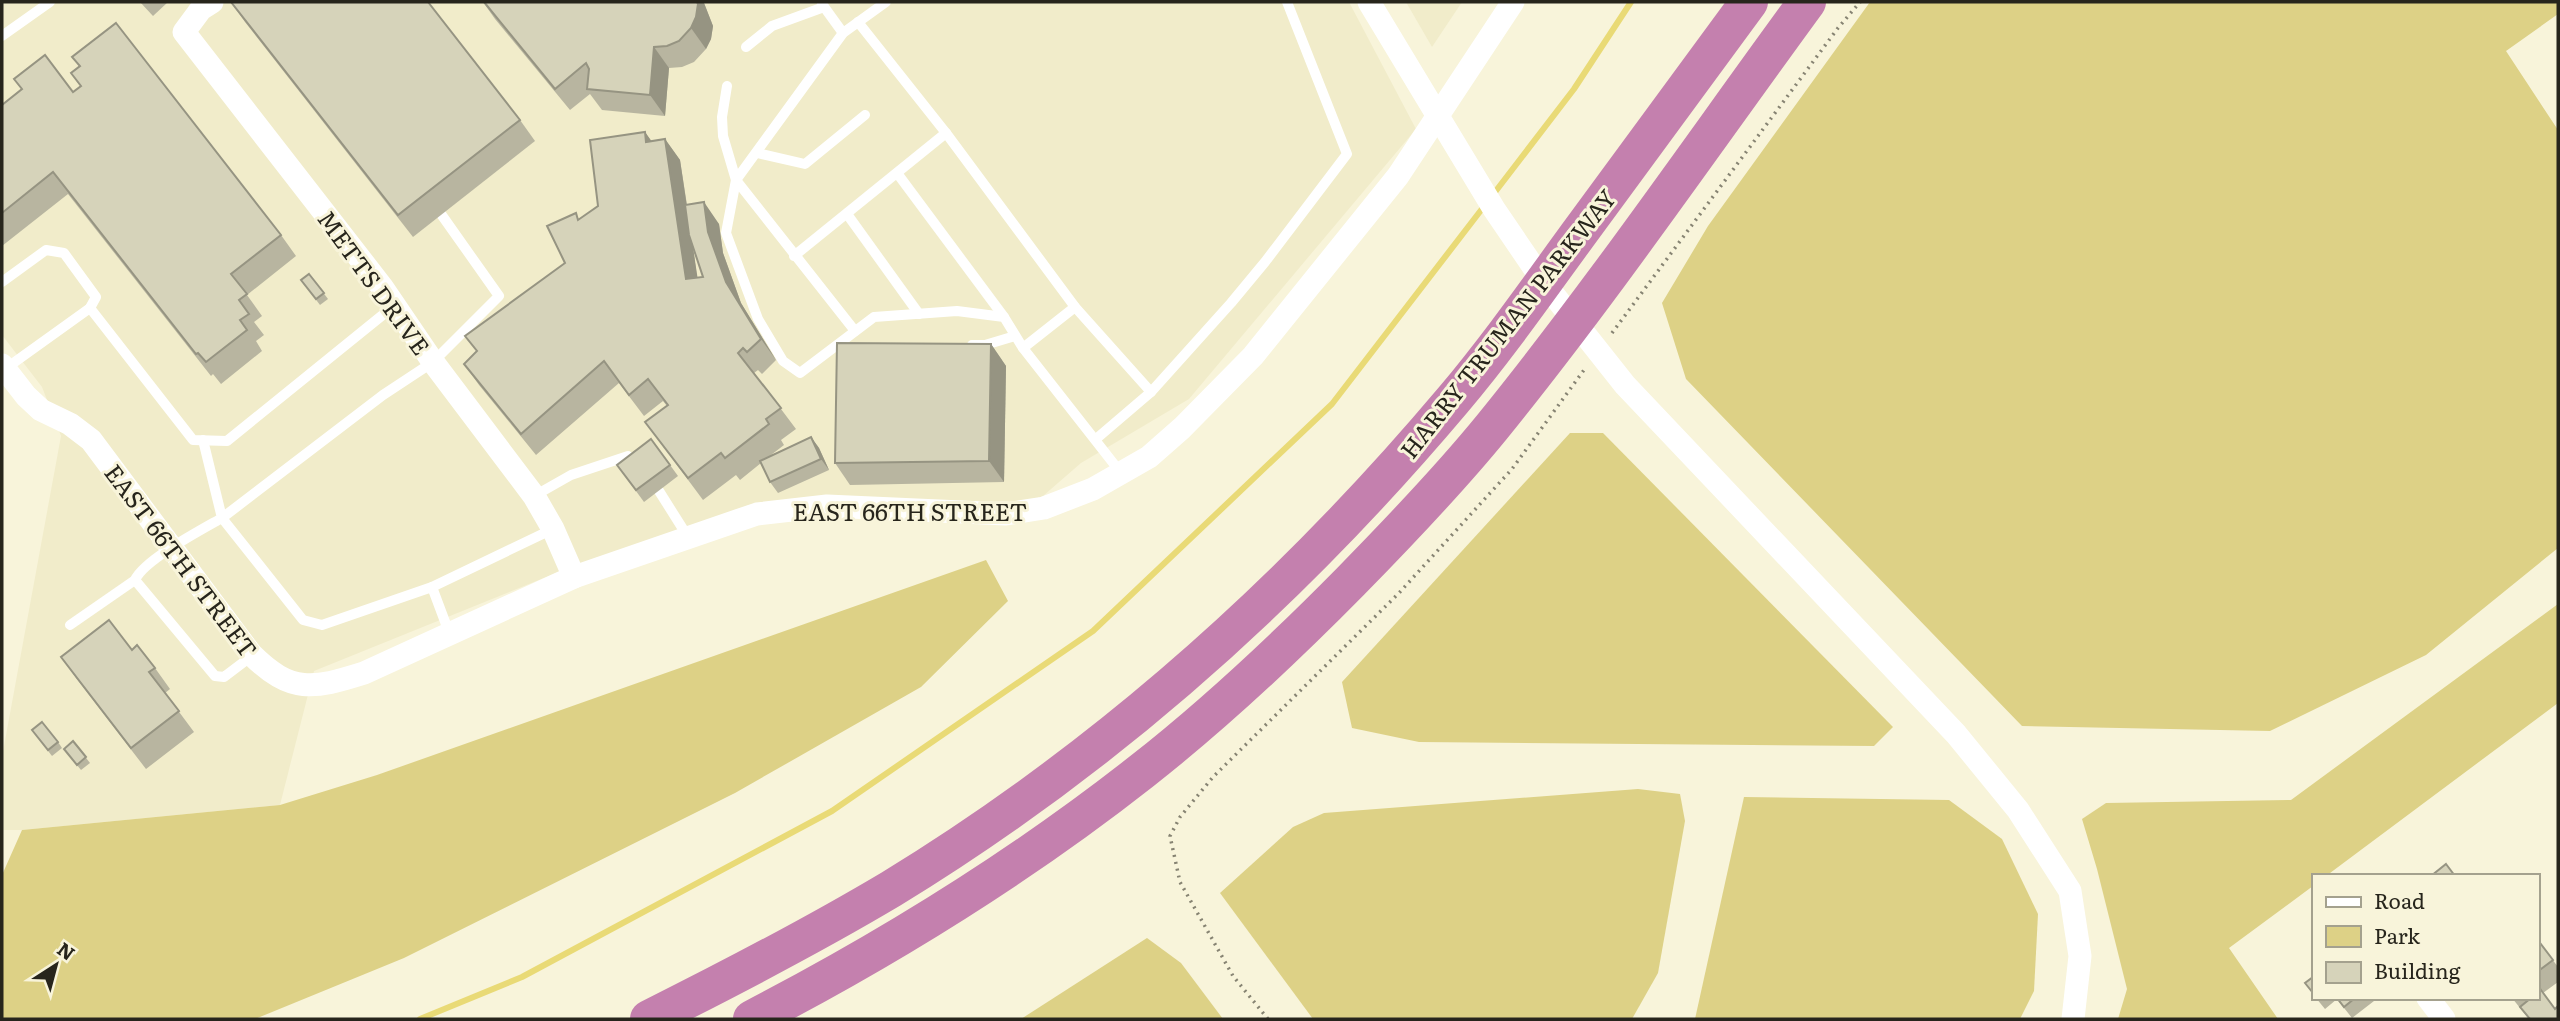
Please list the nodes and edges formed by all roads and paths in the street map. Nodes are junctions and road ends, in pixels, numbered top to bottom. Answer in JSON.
{"nodes":[{"id":1,"x":50,"y":2,"type":"edge"},
{"id":2,"x":212,"y":2,"type":"edge"},
{"id":3,"x":886,"y":2,"type":"edge"},
{"id":4,"x":1287,"y":2,"type":"edge"},
{"id":5,"x":1369,"y":2,"type":"edge"},
{"id":6,"x":1513,"y":2,"type":"edge"},
{"id":7,"x":1749,"y":2,"type":"edge"},
{"id":8,"x":1807,"y":2,"type":"edge"},
{"id":9,"x":1860,"y":2,"type":"edge"},
{"id":10,"x":822,"y":5,"type":"edge"},
{"id":11,"x":858,"y":22,"type":"junction"},
{"id":12,"x":844,"y":33,"type":"junction"},
{"id":13,"x":2,"y":36,"type":"edge"},
{"id":14,"x":746,"y":47,"type":"dead end"},
{"id":15,"x":727,"y":86,"type":"dead end"},
{"id":16,"x":865,"y":115,"type":"dead end"},
{"id":17,"x":946,"y":133,"type":"junction"},
{"id":18,"x":757,"y":153,"type":"junction"},
{"id":19,"x":897,"y":173,"type":"junction"},
{"id":20,"x":736,"y":180,"type":"junction"},
{"id":21,"x":441,"y":214,"type":"dead end"},
{"id":22,"x":847,"y":214,"type":"junction"},
{"id":23,"x":794,"y":256,"type":"junction"},
{"id":24,"x":2,"y":282,"type":"edge"},
{"id":25,"x":395,"y":305,"type":"junction"},
{"id":26,"x":1075,"y":307,"type":"junction"},
{"id":27,"x":90,"y":308,"type":"junction"},
{"id":28,"x":919,"y":314,"type":"junction"},
{"id":29,"x":1003,"y":317,"type":"junction"},
{"id":30,"x":855,"y":331,"type":"junction"},
{"id":31,"x":1015,"y":336,"type":"junction"},
{"id":32,"x":1608,"y":339,"type":"dead end"},
{"id":33,"x":838,"y":344,"type":"junction"},
{"id":34,"x":864,"y":344,"type":"edge"},
{"id":35,"x":963,"y":344,"type":"edge"},
{"id":36,"x":1023,"y":348,"type":"junction"},
{"id":37,"x":1592,"y":360,"type":"dead end"},
{"id":38,"x":433,"y":362,"type":"junction"},
{"id":39,"x":3,"y":367,"type":"edge"},
{"id":40,"x":1151,"y":392,"type":"junction"},
{"id":41,"x":1097,"y":439,"type":"junction"},
{"id":42,"x":203,"y":440,"type":"junction"},
{"id":43,"x":639,"y":465,"type":"edge"},
{"id":44,"x":1122,"y":473,"type":"junction"},
{"id":45,"x":659,"y":491,"type":"dead end"},
{"id":46,"x":534,"y":496,"type":"junction"},
{"id":47,"x":222,"y":518,"type":"junction"},
{"id":48,"x":553,"y":528,"type":"junction"},
{"id":49,"x":688,"y":537,"type":"junction"},
{"id":50,"x":173,"y":547,"type":"junction"},
{"id":51,"x":574,"y":576,"type":"junction"},
{"id":52,"x":135,"y":580,"type":"junction"},
{"id":53,"x":432,"y":587,"type":"junction"},
{"id":54,"x":70,"y":625,"type":"dead end"},
{"id":55,"x":450,"y":635,"type":"junction"},
{"id":56,"x":253,"y":655,"type":"junction"},
{"id":57,"x":1016,"y":863,"type":"junction"},
{"id":58,"x":2430,"y":1000,"type":"edge"},
{"id":59,"x":649,"y":1019,"type":"edge"},
{"id":60,"x":752,"y":1019,"type":"edge"},
{"id":61,"x":786,"y":1019,"type":"edge"},
{"id":62,"x":1268,"y":1019,"type":"edge"},
{"id":63,"x":2073,"y":1019,"type":"edge"},
{"id":64,"x":2444,"y":1019,"type":"edge"}],
"edges":[{"from":1,"to":13,"type":"lane"},
{"from":2,"to":25,"type":"street","name":"METTS DRIVE"},
{"from":3,"to":11,"type":"lane"},
{"from":4,"to":40,"type":"lane"},
{"from":5,"to":63,"type":"street"},
{"from":6,"to":44,"type":"street","name":"EAST 66TH STREET"},
{"from":7,"to":59,"type":"highway","name":"HARRY TRUMAN PARKWAY"},
{"from":8,"to":57,"type":"highway","name":"HARRY TRUMAN PARKWAY"},
{"from":9,"to":32,"type":"path"},
{"from":10,"to":12,"type":"lane"},
{"from":10,"to":14,"type":"lane"},
{"from":11,"to":12,"type":"lane"},
{"from":11,"to":17,"type":"lane"},
{"from":12,"to":18,"type":"lane"},
{"from":15,"to":20,"type":"lane"},
{"from":16,"to":18,"type":"lane"},
{"from":17,"to":19,"type":"lane"},
{"from":17,"to":26,"type":"lane"},
{"from":18,"to":20,"type":"lane"},
{"from":19,"to":22,"type":"lane"},
{"from":19,"to":29,"type":"lane"},
{"from":20,"to":23,"type":"lane"},
{"from":20,"to":33,"type":"lane"},
{"from":21,"to":38,"type":"lane"},
{"from":22,"to":23,"type":"lane"},
{"from":22,"to":28,"type":"lane"},
{"from":23,"to":30,"type":"lane"},
{"from":24,"to":27,"type":"lane"},
{"from":25,"to":38,"type":"street","name":"METTS DRIVE"},
{"from":25,"to":42,"type":"lane"},
{"from":26,"to":36,"type":"lane"},
{"from":26,"to":40,"type":"lane"},
{"from":27,"to":39,"type":"lane"},
{"from":27,"to":42,"type":"lane"},
{"from":28,"to":29,"type":"lane"},
{"from":28,"to":30,"type":"lane"},
{"from":29,"to":31,"type":"lane"},
{"from":30,"to":33,"type":"lane"},
{"from":31,"to":35,"type":"lane"},
{"from":31,"to":36,"type":"lane"},
{"from":33,"to":34,"type":"lane"},
{"from":36,"to":41,"type":"lane"},
{"from":37,"to":62,"type":"path"},
{"from":38,"to":46,"type":"street","name":"METTS DRIVE"},
{"from":38,"to":47,"type":"lane"},
{"from":39,"to":50,"type":"street","name":"EAST 66TH STREET"},
{"from":40,"to":41,"type":"lane"},
{"from":41,"to":44,"type":"lane"},
{"from":42,"to":47,"type":"lane"},
{"from":43,"to":46,"type":"lane"},
{"from":44,"to":49,"type":"street","name":"EAST 66TH STREET"},
{"from":45,"to":49,"type":"lane"},
{"from":46,"to":48,"type":"street","name":"METTS DRIVE"},
{"from":47,"to":50,"type":"lane"},
{"from":47,"to":53,"type":"lane"},
{"from":48,"to":51,"type":"street","name":"METTS DRIVE"},
{"from":48,"to":53,"type":"lane"},
{"from":49,"to":51,"type":"street","name":"EAST 66TH STREET"},
{"from":50,"to":52,"type":"lane"},
{"from":50,"to":56,"type":"street","name":"EAST 66TH STREET"},
{"from":51,"to":55,"type":"street","name":"EAST 66TH STREET"},
{"from":52,"to":54,"type":"lane"},
{"from":52,"to":56,"type":"lane"},
{"from":53,"to":55,"type":"lane"},
{"from":55,"to":56,"type":"street","name":"EAST 66TH STREET"},
{"from":57,"to":60,"type":"highway","name":"HARRY TRUMAN PARKWAY"},
{"from":57,"to":61,"type":"highway"},
{"from":58,"to":64,"type":"street"}]}
